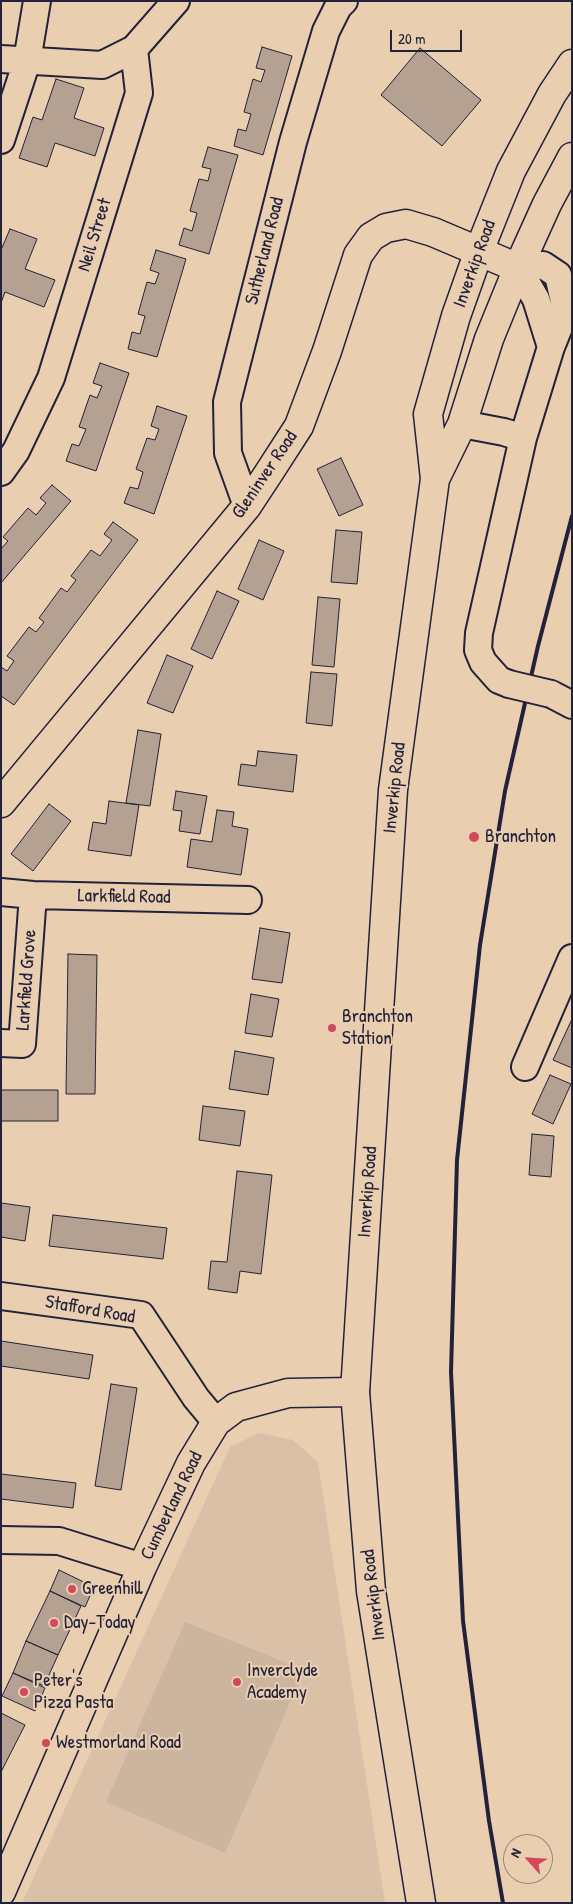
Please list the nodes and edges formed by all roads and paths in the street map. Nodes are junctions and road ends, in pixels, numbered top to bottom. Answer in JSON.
{"nodes":[{"id":1,"x":37,"y":1,"type":"edge"},
{"id":2,"x":176,"y":1,"type":"edge"},
{"id":3,"x":344,"y":1,"type":"edge"},
{"id":4,"x":134,"y":49,"type":"junction"},
{"id":5,"x":1,"y":59,"type":"edge"},
{"id":6,"x":27,"y":61,"type":"junction"},
{"id":7,"x":572,"y":64,"type":"edge"},
{"id":8,"x":1,"y":140,"type":"edge"},
{"id":9,"x":572,"y":156,"type":"edge"},
{"id":10,"x":479,"y":251,"type":"junction"},
{"id":11,"x":518,"y":268,"type":"junction"},
{"id":12,"x":569,"y":306,"type":"edge"},
{"id":13,"x":551,"y":347,"type":"junction"},
{"id":14,"x":462,"y":424,"type":"junction"},
{"id":15,"x":522,"y":438,"type":"junction"},
{"id":16,"x":1,"y":472,"type":"edge"},
{"id":17,"x":435,"y":479,"type":"junction"},
{"id":18,"x":247,"y":506,"type":"junction"},
{"id":19,"x":561,"y":699,"type":"edge"},
{"id":20,"x":1,"y":803,"type":"edge"},
{"id":21,"x":1,"y":892,"type":"edge"},
{"id":22,"x":33,"y":895,"type":"junction"},
{"id":23,"x":248,"y":900,"type":"dead end"},
{"id":24,"x":572,"y":958,"type":"edge"},
{"id":25,"x":1,"y":1043,"type":"edge"},
{"id":26,"x":526,"y":1067,"type":"dead end"},
{"id":27,"x":1,"y":1296,"type":"edge"},
{"id":28,"x":356,"y":1392,"type":"junction"},
{"id":29,"x":216,"y":1422,"type":"junction"},
{"id":30,"x":1,"y":1540,"type":"edge"},
{"id":31,"x":142,"y":1567,"type":"junction"},
{"id":32,"x":1,"y":1892,"type":"edge"},
{"id":33,"x":420,"y":1903,"type":"edge"}],
"edges":[{"from":1,"to":6,"type":"street"},
{"from":2,"to":4,"type":"street"},
{"from":3,"to":18,"type":"street","name":"Sutherland Road"},
{"from":4,"to":6,"type":"street"},
{"from":4,"to":16,"type":"street","name":"Neil Street"},
{"from":5,"to":6,"type":"street"},
{"from":6,"to":8,"type":"street"},
{"from":7,"to":10,"type":"main road","name":"Inverkip Road"},
{"from":9,"to":11,"type":"main road","name":"Inverkip Road"},
{"from":10,"to":11,"type":"main road","name":"Gleninver Road"},
{"from":10,"to":17,"type":"main road","name":"Inverkip Road"},
{"from":10,"to":18,"type":"main road","name":"Gleninver Road"},
{"from":11,"to":12,"type":"street"},
{"from":11,"to":13,"type":"street"},
{"from":11,"to":14,"type":"main road","name":"Inverkip Road"},
{"from":12,"to":13,"type":"street"},
{"from":13,"to":15,"type":"street"},
{"from":14,"to":15,"type":"street"},
{"from":14,"to":17,"type":"main road","name":"Inverkip Road"},
{"from":15,"to":19,"type":"street","bridge":true},
{"from":17,"to":28,"type":"main road","name":"Inverkip Road"},
{"from":18,"to":20,"type":"main road","name":"Gleninver Road"},
{"from":21,"to":22,"type":"street","name":"Larkfield Road"},
{"from":22,"to":23,"type":"street","name":"Larkfield Road"},
{"from":22,"to":25,"type":"street","name":"Larkfield Grove"},
{"from":24,"to":26,"type":"street"},
{"from":27,"to":29,"type":"street","name":"Stafford Road"},
{"from":28,"to":29,"type":"main road","name":"Cumberland Road"},
{"from":28,"to":33,"type":"main road","name":"Inverkip Road"},
{"from":29,"to":31,"type":"main road","name":"Cumberland Road"},
{"from":30,"to":31,"type":"street"},
{"from":31,"to":32,"type":"main road","name":"Cumberland Road"}]}
